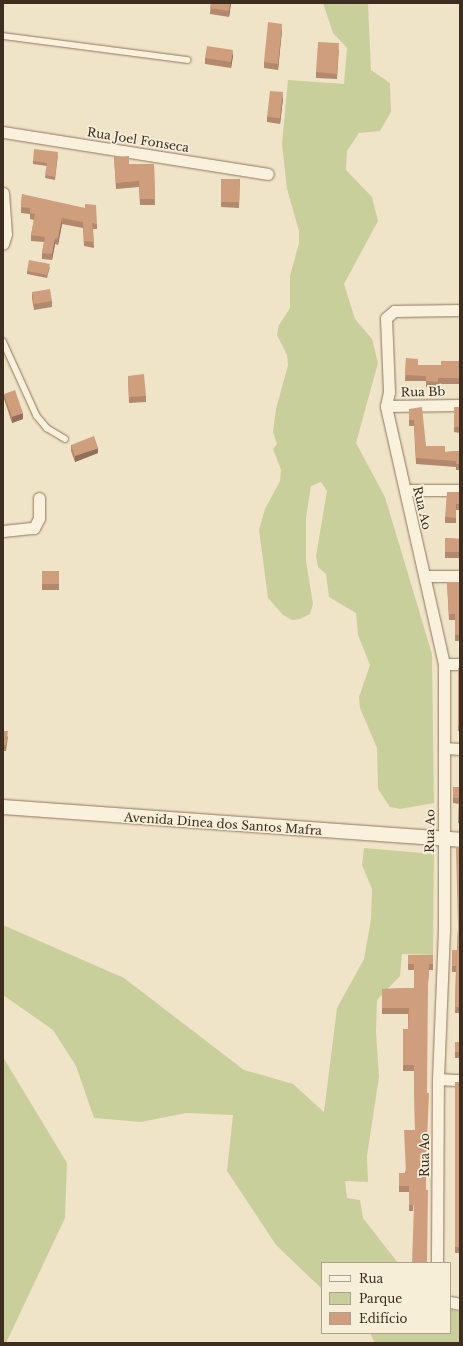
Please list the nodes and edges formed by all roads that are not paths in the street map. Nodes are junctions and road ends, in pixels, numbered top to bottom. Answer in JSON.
{"nodes":[{"id":1,"x":3,"y":36,"type":"edge"},
{"id":2,"x":187,"y":60,"type":"dead end"},
{"id":3,"x":3,"y":132,"type":"edge"},
{"id":4,"x":268,"y":174,"type":"dead end"},
{"id":5,"x":3,"y":193,"type":"edge"},
{"id":6,"x":3,"y":244,"type":"edge"},
{"id":7,"x":460,"y":310,"type":"edge"},
{"id":8,"x":3,"y":342,"type":"edge"},
{"id":9,"x":460,"y":405,"type":"edge"},
{"id":10,"x":386,"y":406,"type":"junction"},
{"id":11,"x":64,"y":439,"type":"dead end"},
{"id":12,"x":405,"y":490,"type":"junction"},
{"id":13,"x":460,"y":490,"type":"edge"},
{"id":14,"x":39,"y":498,"type":"dead end"},
{"id":15,"x":3,"y":531,"type":"edge"},
{"id":16,"x":425,"y":576,"type":"junction"},
{"id":17,"x":460,"y":576,"type":"edge"},
{"id":18,"x":444,"y":664,"type":"junction"},
{"id":19,"x":460,"y":664,"type":"edge"},
{"id":20,"x":445,"y":748,"type":"junction"},
{"id":21,"x":460,"y":748,"type":"edge"},
{"id":22,"x":3,"y":807,"type":"edge"},
{"id":23,"x":460,"y":840,"type":"edge"},
{"id":24,"x":443,"y":841,"type":"junction"},
{"id":25,"x":438,"y":1080,"type":"junction"},
{"id":26,"x":460,"y":1080,"type":"edge"},
{"id":27,"x":437,"y":1262,"type":"edge"}],
"edges":[{"from":1,"to":2,"type":"lane"},
{"from":3,"to":4,"type":"street","name":"Rua Joel Fonseca"},
{"from":5,"to":6,"type":"street"},
{"from":7,"to":10,"type":"street"},
{"from":8,"to":11,"type":"lane"},
{"from":9,"to":10,"type":"street","name":"Rua Bb"},
{"from":10,"to":12,"type":"street","name":"Rua Ao"},
{"from":12,"to":13,"type":"street"},
{"from":12,"to":16,"type":"street","name":"Rua Ao"},
{"from":14,"to":15,"type":"street"},
{"from":16,"to":17,"type":"street"},
{"from":16,"to":18,"type":"street","name":"Rua Ao"},
{"from":18,"to":19,"type":"street"},
{"from":18,"to":20,"type":"street","name":"Rua Ao"},
{"from":20,"to":21,"type":"street"},
{"from":20,"to":24,"type":"street","name":"Rua Ao"},
{"from":22,"to":24,"type":"street","name":"Avenida Dinea dos Santos Mafra"},
{"from":23,"to":24,"type":"street","name":"Avenida Dinea dos Santos Mafra"},
{"from":24,"to":25,"type":"street","name":"Rua Ao"},
{"from":25,"to":26,"type":"street"},
{"from":25,"to":27,"type":"street","name":"Rua Ao"}]}
